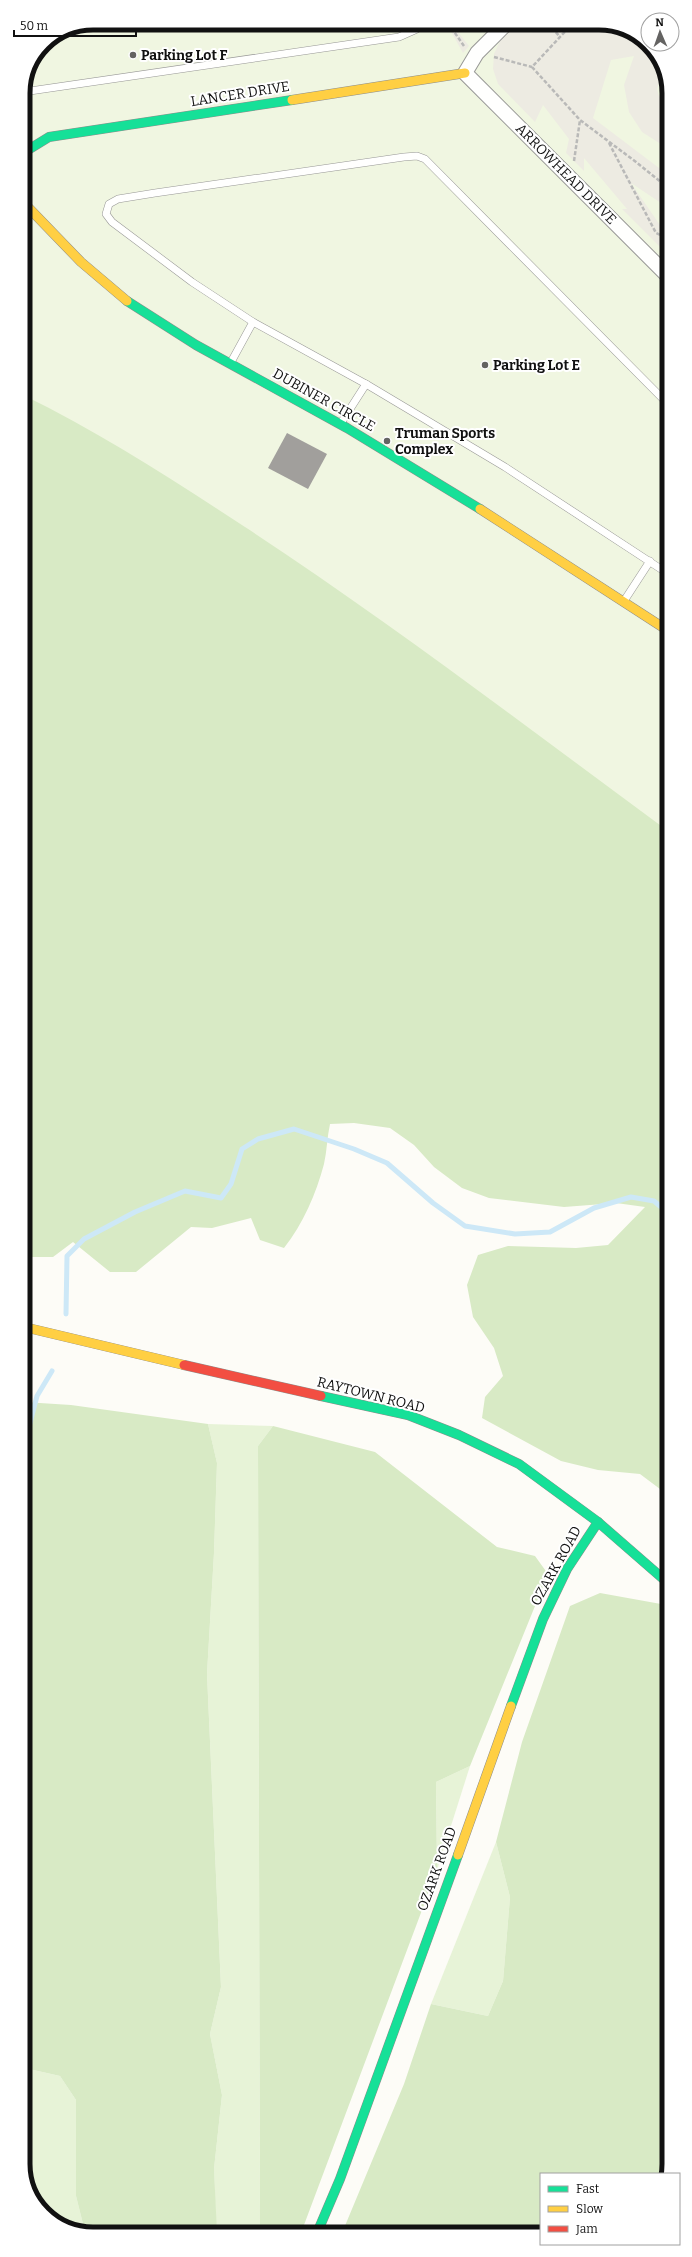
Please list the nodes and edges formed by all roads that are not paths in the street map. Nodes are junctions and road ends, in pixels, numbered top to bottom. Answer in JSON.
{"nodes":[{"id":1,"x":416,"y":30,"type":"edge"},
{"id":2,"x":500,"y":30,"type":"edge"},
{"id":3,"x":465,"y":73,"type":"junction"},
{"id":4,"x":30,"y":91,"type":"edge"},
{"id":5,"x":30,"y":149,"type":"edge"},
{"id":6,"x":30,"y":210,"type":"edge"},
{"id":7,"x":662,"y":270,"type":"edge"},
{"id":8,"x":253,"y":322,"type":"junction"},
{"id":9,"x":230,"y":364,"type":"junction"},
{"id":10,"x":366,"y":384,"type":"junction"},
{"id":11,"x":662,"y":398,"type":"edge"},
{"id":12,"x":340,"y":424,"type":"junction"},
{"id":13,"x":650,"y":561,"type":"junction"},
{"id":14,"x":662,"y":569,"type":"edge"},
{"id":15,"x":623,"y":601,"type":"junction"},
{"id":16,"x":662,"y":627,"type":"edge"},
{"id":17,"x":30,"y":1328,"type":"edge"},
{"id":18,"x":598,"y":1522,"type":"junction"},
{"id":19,"x":662,"y":1577,"type":"edge"},
{"id":20,"x":320,"y":2227,"type":"edge"}],
"edges":[{"from":1,"to":4,"type":"lane"},
{"from":2,"to":3,"type":"street"},
{"from":3,"to":5,"type":"street","name":"LANCER DRIVE"},
{"from":3,"to":7,"type":"street","name":"ARROWHEAD DRIVE"},
{"from":6,"to":9,"type":"street","name":"DUBINER CIRCLE"},
{"from":8,"to":9,"type":"lane"},
{"from":8,"to":10,"type":"lane"},
{"from":8,"to":11,"type":"lane"},
{"from":9,"to":12,"type":"street","name":"DUBINER CIRCLE"},
{"from":10,"to":12,"type":"lane"},
{"from":10,"to":13,"type":"lane"},
{"from":12,"to":15,"type":"street","name":"DUBINER CIRCLE"},
{"from":13,"to":14,"type":"lane"},
{"from":13,"to":15,"type":"lane"},
{"from":15,"to":16,"type":"street","name":"DUBINER CIRCLE"},
{"from":17,"to":18,"type":"street","name":"RAYTOWN ROAD"},
{"from":18,"to":19,"type":"street","name":"RAYTOWN ROAD"},
{"from":18,"to":20,"type":"street","name":"OZARK ROAD"}]}
